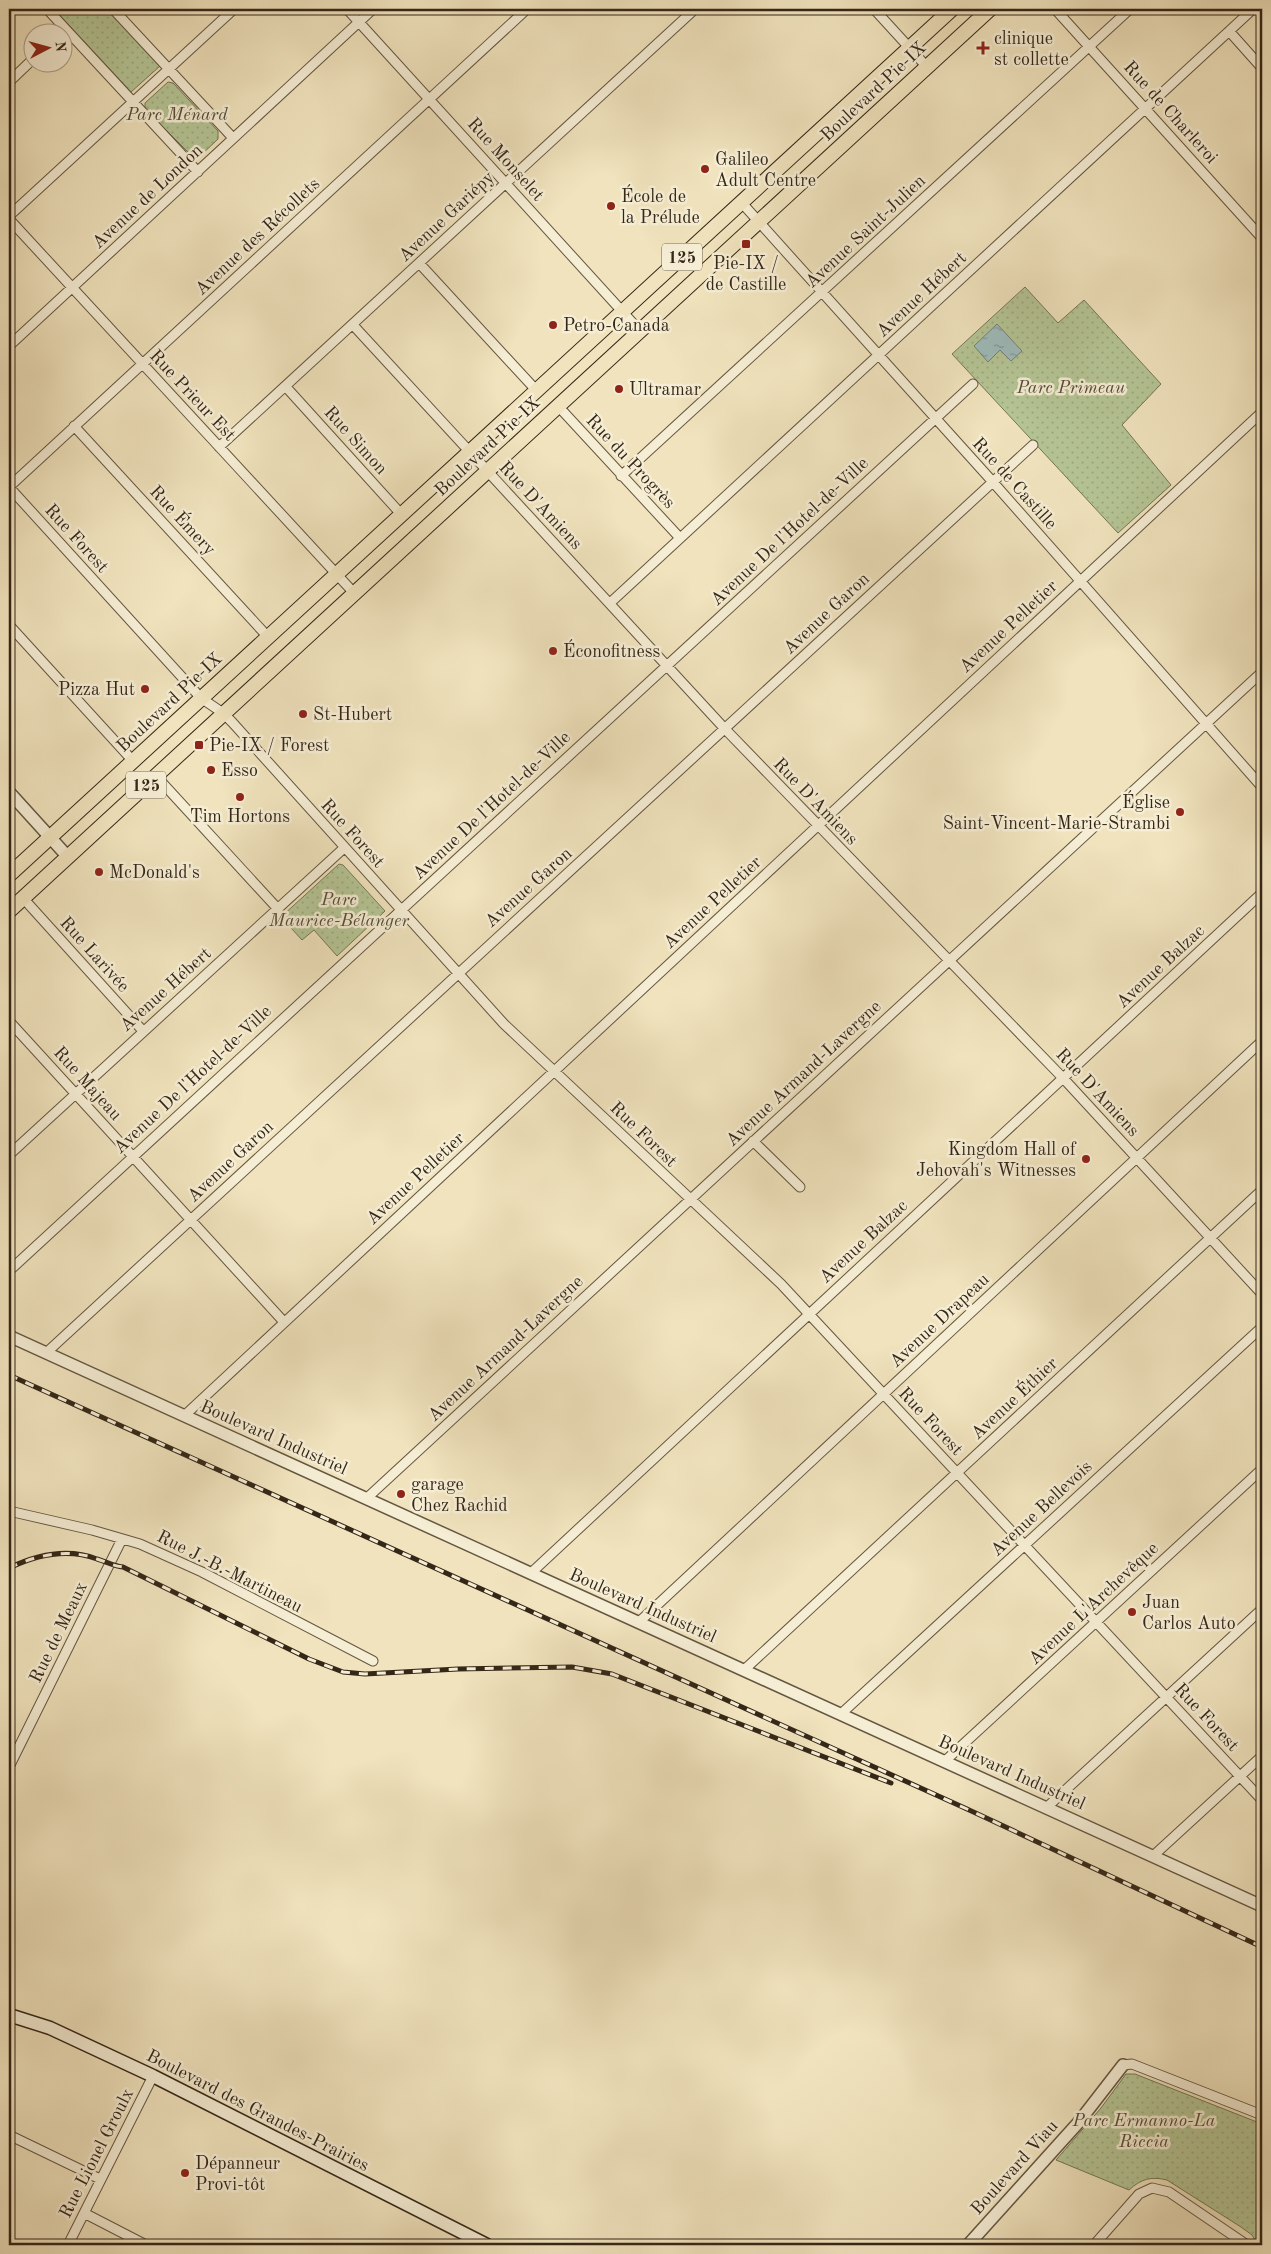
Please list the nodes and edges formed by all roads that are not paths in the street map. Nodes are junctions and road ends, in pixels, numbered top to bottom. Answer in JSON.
{"nodes":[{"id":1,"x":47,"y":9,"type":"edge"},
{"id":2,"x":113,"y":9,"type":"edge"},
{"id":3,"x":234,"y":9,"type":"edge"},
{"id":4,"x":347,"y":9,"type":"edge"},
{"id":5,"x":373,"y":9,"type":"edge"},
{"id":6,"x":527,"y":9,"type":"edge"},
{"id":7,"x":695,"y":9,"type":"edge"},
{"id":8,"x":874,"y":9,"type":"edge"},
{"id":9,"x":952,"y":9,"type":"edge"},
{"id":10,"x":990,"y":9,"type":"edge"},
{"id":11,"x":1056,"y":9,"type":"edge"},
{"id":12,"x":1130,"y":9,"type":"edge"},
{"id":13,"x":1253,"y":9,"type":"edge"},
{"id":14,"x":57,"y":22,"type":"edge"},
{"id":15,"x":359,"y":22,"type":"junction"},
{"id":16,"x":1229,"y":31,"type":"junction"},
{"id":17,"x":72,"y":39,"type":"edge"},
{"id":18,"x":1089,"y":46,"type":"junction"},
{"id":19,"x":909,"y":48,"type":"junction"},
{"id":20,"x":927,"y":67,"type":"junction"},
{"id":21,"x":169,"y":68,"type":"junction"},
{"id":22,"x":1262,"y":68,"type":"edge"},
{"id":23,"x":22,"y":70,"type":"edge"},
{"id":24,"x":9,"y":82,"type":"edge"},
{"id":25,"x":430,"y":99,"type":"junction"},
{"id":26,"x":133,"y":102,"type":"junction"},
{"id":27,"x":1145,"y":108,"type":"junction"},
{"id":28,"x":233,"y":138,"type":"junction"},
{"id":29,"x":198,"y":172,"type":"junction"},
{"id":30,"x":505,"y":182,"type":"junction"},
{"id":31,"x":741,"y":202,"type":"junction"},
{"id":32,"x":9,"y":217,"type":"edge"},
{"id":33,"x":758,"y":222,"type":"junction"},
{"id":34,"x":1261,"y":235,"type":"edge"},
{"id":35,"x":419,"y":263,"type":"junction"},
{"id":36,"x":72,"y":287,"type":"junction"},
{"id":37,"x":822,"y":294,"type":"junction"},
{"id":38,"x":622,"y":312,"type":"junction"},
{"id":39,"x":353,"y":325,"type":"junction"},
{"id":40,"x":640,"y":331,"type":"junction"},
{"id":41,"x":9,"y":346,"type":"edge"},
{"id":42,"x":878,"y":356,"type":"junction"},
{"id":43,"x":142,"y":363,"type":"junction"},
{"id":44,"x":973,"y":384,"type":"dead end"},
{"id":45,"x":286,"y":387,"type":"junction"},
{"id":46,"x":536,"y":390,"type":"junction"},
{"id":47,"x":558,"y":406,"type":"junction"},
{"id":48,"x":1262,"y":412,"type":"edge"},
{"id":49,"x":935,"y":418,"type":"junction"},
{"id":50,"x":74,"y":426,"type":"junction"},
{"id":51,"x":1033,"y":445,"type":"dead end"},
{"id":52,"x":219,"y":447,"type":"junction"},
{"id":53,"x":470,"y":452,"type":"junction"},
{"id":54,"x":488,"y":471,"type":"junction"},
{"id":55,"x":621,"y":476,"type":"junction"},
{"id":56,"x":992,"y":481,"type":"junction"},
{"id":57,"x":9,"y":487,"type":"edge"},
{"id":58,"x":402,"y":514,"type":"junction"},
{"id":59,"x":680,"y":538,"type":"junction"},
{"id":60,"x":337,"y":574,"type":"junction"},
{"id":61,"x":1081,"y":581,"type":"junction"},
{"id":62,"x":354,"y":593,"type":"junction"},
{"id":63,"x":610,"y":604,"type":"junction"},
{"id":64,"x":9,"y":625,"type":"edge"},
{"id":65,"x":268,"y":637,"type":"junction"},
{"id":66,"x":667,"y":665,"type":"junction"},
{"id":67,"x":1262,"y":672,"type":"edge"},
{"id":68,"x":201,"y":698,"type":"junction"},
{"id":69,"x":224,"y":713,"type":"junction"},
{"id":70,"x":1206,"y":724,"type":"junction"},
{"id":71,"x":725,"y":729,"type":"junction"},
{"id":72,"x":133,"y":761,"type":"junction"},
{"id":73,"x":156,"y":776,"type":"junction"},
{"id":74,"x":1262,"y":787,"type":"edge"},
{"id":75,"x":9,"y":792,"type":"edge"},
{"id":76,"x":817,"y":826,"type":"junction"},
{"id":77,"x":51,"y":837,"type":"junction"},
{"id":78,"x":344,"y":848,"type":"junction"},
{"id":79,"x":68,"y":857,"type":"junction"},
{"id":80,"x":9,"y":875,"type":"edge"},
{"id":81,"x":1262,"y":893,"type":"edge"},
{"id":82,"x":23,"y":898,"type":"junction"},
{"id":83,"x":278,"y":909,"type":"junction"},
{"id":84,"x":400,"y":910,"type":"junction"},
{"id":85,"x":9,"y":911,"type":"edge"},
{"id":86,"x":948,"y":961,"type":"junction"},
{"id":87,"x":457,"y":974,"type":"junction"},
{"id":88,"x":9,"y":1021,"type":"edge"},
{"id":89,"x":143,"y":1031,"type":"junction"},
{"id":90,"x":1262,"y":1041,"type":"edge"},
{"id":91,"x":554,"y":1071,"type":"junction"},
{"id":92,"x":1063,"y":1078,"type":"junction"},
{"id":93,"x":76,"y":1093,"type":"junction"},
{"id":94,"x":753,"y":1141,"type":"junction"},
{"id":95,"x":9,"y":1155,"type":"edge"},
{"id":96,"x":133,"y":1156,"type":"junction"},
{"id":97,"x":1137,"y":1158,"type":"junction"},
{"id":98,"x":800,"y":1187,"type":"dead end"},
{"id":99,"x":1262,"y":1190,"type":"edge"},
{"id":100,"x":689,"y":1199,"type":"junction"},
{"id":101,"x":190,"y":1220,"type":"junction"},
{"id":102,"x":1211,"y":1238,"type":"junction"},
{"id":103,"x":9,"y":1271,"type":"edge"},
{"id":104,"x":1262,"y":1294,"type":"edge"},
{"id":105,"x":809,"y":1314,"type":"junction"},
{"id":106,"x":284,"y":1322,"type":"junction"},
{"id":107,"x":1262,"y":1326,"type":"edge"},
{"id":108,"x":9,"y":1336,"type":"edge"},
{"id":109,"x":46,"y":1353,"type":"junction"},
{"id":110,"x":883,"y":1394,"type":"junction"},
{"id":111,"x":184,"y":1416,"type":"junction"},
{"id":112,"x":1262,"y":1469,"type":"edge"},
{"id":113,"x":957,"y":1473,"type":"junction"},
{"id":114,"x":366,"y":1498,"type":"junction"},
{"id":115,"x":9,"y":1511,"type":"edge"},
{"id":116,"x":122,"y":1539,"type":"junction"},
{"id":117,"x":1025,"y":1546,"type":"junction"},
{"id":118,"x":531,"y":1573,"type":"junction"},
{"id":119,"x":1262,"y":1608,"type":"edge"},
{"id":120,"x":639,"y":1622,"type":"junction"},
{"id":121,"x":1097,"y":1622,"type":"junction"},
{"id":122,"x":373,"y":1661,"type":"dead end"},
{"id":123,"x":744,"y":1670,"type":"junction"},
{"id":124,"x":1167,"y":1698,"type":"junction"},
{"id":125,"x":842,"y":1713,"type":"junction"},
{"id":126,"x":1262,"y":1756,"type":"edge"},
{"id":127,"x":945,"y":1761,"type":"junction"},
{"id":128,"x":9,"y":1767,"type":"edge"},
{"id":129,"x":1240,"y":1776,"type":"junction"},
{"id":130,"x":1262,"y":1800,"type":"edge"},
{"id":131,"x":1046,"y":1808,"type":"junction"},
{"id":132,"x":1153,"y":1856,"type":"junction"},
{"id":133,"x":1262,"y":1906,"type":"edge"},
{"id":134,"x":9,"y":2015,"type":"edge"},
{"id":135,"x":1123,"y":2065,"type":"joint"},
{"id":136,"x":153,"y":2076,"type":"junction"},
{"id":137,"x":1262,"y":2115,"type":"edge"},
{"id":138,"x":9,"y":2135,"type":"edge"},
{"id":139,"x":100,"y":2179,"type":"junction"},
{"id":140,"x":84,"y":2213,"type":"junction"},
{"id":141,"x":68,"y":2245,"type":"edge"},
{"id":142,"x":146,"y":2245,"type":"edge"},
{"id":143,"x":487,"y":2245,"type":"edge"},
{"id":144,"x":968,"y":2245,"type":"edge"},
{"id":145,"x":1094,"y":2245,"type":"edge"},
{"id":146,"x":1247,"y":2245,"type":"edge"}],
"edges":[{"from":1,"to":14,"type":"street"},
{"from":2,"to":21,"type":"street"},
{"from":3,"to":21,"type":"street"},
{"from":4,"to":15,"type":"street","name":"Rue Monselet"},
{"from":5,"to":15,"type":"street","name":"Avenue de London"},
{"from":6,"to":25,"type":"street","name":"Avenue des Récollets"},
{"from":7,"to":30,"type":"street","name":"Avenue Gariépy"},
{"from":8,"to":19,"type":"street"},
{"from":9,"to":19,"type":"main road","name":"Boulevard Pie-IX","number":"125"},
{"from":10,"to":20,"type":"main road","name":"Boulevard Pie-IX","number":"125"},
{"from":11,"to":18,"type":"street","name":"Rue de Charleroi"},
{"from":12,"to":18,"type":"street","name":"Avenue Saint-Julien"},
{"from":13,"to":16,"type":"street","name":"Avenue Hébert"},
{"from":15,"to":25,"type":"street","name":"Rue Monselet"},
{"from":15,"to":28,"type":"street","name":"Avenue de London"},
{"from":16,"to":22,"type":"street"},
{"from":16,"to":27,"type":"street","name":"Avenue Hébert"},
{"from":17,"to":26,"type":"street"},
{"from":18,"to":27,"type":"street","name":"Rue de Charleroi"},
{"from":18,"to":37,"type":"street","name":"Avenue Saint-Julien"},
{"from":19,"to":20,"type":"street"},
{"from":19,"to":31,"type":"main road","name":"Boulevard Pie-IX","number":"125"},
{"from":20,"to":33,"type":"main road","name":"Boulevard Pie-IX","number":"125"},
{"from":21,"to":26,"type":"street"},
{"from":21,"to":28,"type":"street"},
{"from":23,"to":24,"type":"street"},
{"from":25,"to":30,"type":"street","name":"Rue Monselet"},
{"from":25,"to":43,"type":"street","name":"Avenue des Récollets"},
{"from":26,"to":29,"type":"street"},
{"from":26,"to":32,"type":"street"},
{"from":27,"to":34,"type":"street","name":"Rue de Charleroi"},
{"from":27,"to":42,"type":"street","name":"Avenue Hébert"},
{"from":28,"to":29,"type":"street","name":"Avenue de London"},
{"from":29,"to":36,"type":"street","name":"Avenue de London"},
{"from":30,"to":35,"type":"street","name":"Avenue Gariépy"},
{"from":30,"to":38,"type":"street","name":"Rue Monselet"},
{"from":31,"to":33,"type":"street","name":"Rue de Castille"},
{"from":31,"to":38,"type":"main road","name":"Boulevard Pie-IX","number":"125"},
{"from":32,"to":36,"type":"street","name":"Rue Prieur Est"},
{"from":33,"to":37,"type":"street","name":"Rue de Castille"},
{"from":33,"to":40,"type":"main road","name":"Boulevard Pie-IX","number":"125"},
{"from":35,"to":39,"type":"street","name":"Avenue Gariépy"},
{"from":35,"to":46,"type":"street"},
{"from":36,"to":41,"type":"street","name":"Avenue de London"},
{"from":36,"to":43,"type":"street","name":"Rue Prieur Est"},
{"from":37,"to":42,"type":"street","name":"Rue de Castille"},
{"from":37,"to":55,"type":"street","name":"Avenue Saint-Julien"},
{"from":38,"to":40,"type":"street","name":"Rue Monselet"},
{"from":38,"to":46,"type":"main road","name":"Boulevard Pie-IX","number":"125"},
{"from":39,"to":45,"type":"street","name":"Avenue Gariépy"},
{"from":39,"to":53,"type":"street","name":"Rue D'Amiens"},
{"from":40,"to":47,"type":"main road","name":"Boulevard Pie-IX","number":"125"},
{"from":42,"to":49,"type":"street","name":"Rue de Castille"},
{"from":42,"to":59,"type":"street","name":"Avenue Hébert"},
{"from":43,"to":50,"type":"street","name":"Avenue des Récollets"},
{"from":43,"to":52,"type":"street","name":"Rue Prieur Est"},
{"from":44,"to":49,"type":"street","name":"Avenue De l'Hotel-de-Ville"},
{"from":45,"to":52,"type":"street","name":"Avenue Gariépy"},
{"from":45,"to":58,"type":"street","name":"Rue Simon"},
{"from":46,"to":53,"type":"main road","name":"Boulevard Pie-IX","number":"125"},
{"from":47,"to":54,"type":"main road","name":"Boulevard Pie-IX","number":"125"},
{"from":47,"to":55,"type":"street","name":"Rue du Progrès"},
{"from":48,"to":61,"type":"street","name":"Avenue Pelletier"},
{"from":49,"to":56,"type":"street","name":"Rue de Castille"},
{"from":49,"to":66,"type":"street","name":"Avenue De l'Hotel-de-Ville"},
{"from":50,"to":57,"type":"street","name":"Avenue des Récollets"},
{"from":50,"to":65,"type":"street","name":"Rue Émery"},
{"from":51,"to":56,"type":"street","name":"Avenue Garon"},
{"from":52,"to":60,"type":"street","name":"Rue Prieur Est"},
{"from":53,"to":54,"type":"street","name":"Rue D'Amiens"},
{"from":53,"to":58,"type":"main road","name":"Boulevard Pie-IX","number":"125"},
{"from":54,"to":62,"type":"main road","name":"Boulevard Pie-IX","number":"125"},
{"from":54,"to":63,"type":"street","name":"Rue D'Amiens"},
{"from":55,"to":59,"type":"street","name":"Rue du Progrès"},
{"from":56,"to":61,"type":"street","name":"Rue de Castille"},
{"from":56,"to":71,"type":"street","name":"Avenue Garon"},
{"from":57,"to":68,"type":"street","name":"Rue Forest"},
{"from":58,"to":60,"type":"main road","name":"Boulevard Pie-IX","number":"125"},
{"from":59,"to":63,"type":"street","name":"Avenue Hébert"},
{"from":60,"to":62,"type":"street","name":"Rue Prieur Est"},
{"from":60,"to":65,"type":"main road","name":"Boulevard Pie-IX","number":"125"},
{"from":61,"to":70,"type":"street","name":"Rue de Castille"},
{"from":61,"to":76,"type":"street","name":"Avenue Pelletier"},
{"from":62,"to":69,"type":"main road","name":"Boulevard Pie-IX","number":"125"},
{"from":63,"to":66,"type":"street","name":"Rue D'Amiens"},
{"from":64,"to":72,"type":"street"},
{"from":65,"to":68,"type":"main road","name":"Boulevard Pie-IX","number":"125"},
{"from":66,"to":71,"type":"street","name":"Rue D'Amiens"},
{"from":66,"to":84,"type":"street","name":"Avenue De l'Hotel-de-Ville"},
{"from":67,"to":70,"type":"street","name":"Avenue Armand-Lavergne"},
{"from":68,"to":69,"type":"street","name":"Rue Forest"},
{"from":68,"to":72,"type":"main road","name":"Boulevard Pie-IX","number":"125"},
{"from":69,"to":73,"type":"main road","name":"Boulevard Pie-IX","number":"125"},
{"from":69,"to":78,"type":"street","name":"Rue Forest"},
{"from":70,"to":74,"type":"street","name":"Rue de Castille"},
{"from":70,"to":86,"type":"street","name":"Avenue Armand-Lavergne"},
{"from":71,"to":76,"type":"street","name":"Rue D'Amiens"},
{"from":71,"to":87,"type":"street","name":"Avenue Garon"},
{"from":72,"to":77,"type":"main road","name":"Boulevard Pie-IX","number":"125"},
{"from":73,"to":79,"type":"main road","name":"Boulevard Pie-IX","number":"125"},
{"from":73,"to":83,"type":"street"},
{"from":75,"to":77,"type":"street"},
{"from":76,"to":86,"type":"street","name":"Rue D'Amiens"},
{"from":76,"to":91,"type":"street","name":"Avenue Pelletier"},
{"from":77,"to":79,"type":"street"},
{"from":77,"to":80,"type":"main road","name":"Boulevard Pie-IX","number":"125"},
{"from":78,"to":83,"type":"street","name":"Avenue Hébert"},
{"from":78,"to":84,"type":"street","name":"Rue Forest"},
{"from":79,"to":82,"type":"main road","name":"Boulevard Pie-IX","number":"125"},
{"from":81,"to":92,"type":"street","name":"Avenue Balzac"},
{"from":82,"to":85,"type":"main road","name":"Boulevard Pie-IX","number":"125"},
{"from":82,"to":89,"type":"street","name":"Rue Larivée"},
{"from":83,"to":89,"type":"street","name":"Avenue Hébert"},
{"from":84,"to":87,"type":"street","name":"Rue Forest"},
{"from":84,"to":96,"type":"street","name":"Avenue De l'Hotel-de-Ville"},
{"from":86,"to":92,"type":"street","name":"Rue D'Amiens"},
{"from":86,"to":94,"type":"street","name":"Avenue Armand-Lavergne"},
{"from":87,"to":91,"type":"street","name":"Rue Forest"},
{"from":87,"to":101,"type":"street","name":"Avenue Garon"},
{"from":88,"to":93,"type":"street","name":"Rue Majeau"},
{"from":89,"to":93,"type":"street","name":"Avenue Hébert"},
{"from":90,"to":97,"type":"street","name":"Avenue Drapeau"},
{"from":91,"to":100,"type":"street","name":"Rue Forest"},
{"from":91,"to":106,"type":"street","name":"Avenue Pelletier"},
{"from":92,"to":97,"type":"street","name":"Rue D'Amiens"},
{"from":92,"to":105,"type":"street","name":"Avenue Balzac"},
{"from":93,"to":95,"type":"street","name":"Avenue Hébert"},
{"from":93,"to":96,"type":"street","name":"Rue Majeau"},
{"from":94,"to":98,"type":"street"},
{"from":94,"to":100,"type":"street","name":"Avenue Armand-Lavergne"},
{"from":96,"to":101,"type":"street","name":"Rue Majeau"},
{"from":96,"to":103,"type":"street","name":"Avenue De l'Hotel-de-Ville"},
{"from":97,"to":102,"type":"street","name":"Rue D'Amiens"},
{"from":97,"to":110,"type":"street","name":"Avenue Drapeau"},
{"from":99,"to":102,"type":"street","name":"Avenue Éthier"},
{"from":100,"to":105,"type":"street","name":"Rue Forest"},
{"from":100,"to":114,"type":"street","name":"Avenue Armand-Lavergne"},
{"from":101,"to":106,"type":"street","name":"Rue Majeau"},
{"from":101,"to":109,"type":"street","name":"Avenue Garon"},
{"from":102,"to":104,"type":"street","name":"Rue D'Amiens"},
{"from":102,"to":113,"type":"street","name":"Avenue Éthier"},
{"from":105,"to":110,"type":"street","name":"Rue Forest"},
{"from":105,"to":118,"type":"street","name":"Avenue Balzac"},
{"from":106,"to":111,"type":"street","name":"Avenue Pelletier"},
{"from":107,"to":117,"type":"street","name":"Avenue Bellevois"},
{"from":108,"to":109,"type":"street","name":"Boulevard Industriel"},
{"from":109,"to":111,"type":"street","name":"Boulevard Industriel"},
{"from":110,"to":113,"type":"street","name":"Rue Forest"},
{"from":110,"to":120,"type":"street","name":"Avenue Drapeau"},
{"from":111,"to":114,"type":"street","name":"Boulevard Industriel"},
{"from":112,"to":121,"type":"street","name":"Avenue L'Archevêque"},
{"from":113,"to":117,"type":"street","name":"Rue Forest"},
{"from":113,"to":123,"type":"street","name":"Avenue Éthier"},
{"from":114,"to":118,"type":"street","name":"Boulevard Industriel"},
{"from":115,"to":116,"type":"street","name":"Rue J.-B.-Martineau"},
{"from":116,"to":122,"type":"street","name":"Rue J.-B.-Martineau"},
{"from":116,"to":128,"type":"street","name":"Rue de Meaux"},
{"from":117,"to":121,"type":"street","name":"Rue Forest"},
{"from":117,"to":125,"type":"street","name":"Avenue Bellevois"},
{"from":118,"to":120,"type":"street","name":"Boulevard Industriel"},
{"from":119,"to":124,"type":"street"},
{"from":120,"to":123,"type":"street","name":"Boulevard Industriel"},
{"from":121,"to":124,"type":"street","name":"Rue Forest"},
{"from":121,"to":127,"type":"street","name":"Avenue L'Archevêque"},
{"from":123,"to":125,"type":"street","name":"Boulevard Industriel"},
{"from":124,"to":129,"type":"street","name":"Rue Forest"},
{"from":124,"to":131,"type":"street"},
{"from":125,"to":127,"type":"street","name":"Boulevard Industriel"},
{"from":126,"to":129,"type":"street"},
{"from":127,"to":131,"type":"street","name":"Boulevard Industriel"},
{"from":129,"to":130,"type":"street","name":"Rue Forest"},
{"from":129,"to":132,"type":"street"},
{"from":131,"to":132,"type":"street","name":"Boulevard Industriel"},
{"from":132,"to":133,"type":"street","name":"Boulevard Industriel"},
{"from":134,"to":136,"type":"main road","name":"Boulevard des Grandes-Prairies"},
{"from":135,"to":137,"type":"street"},
{"from":135,"to":144,"type":"street","name":"Boulevard Viau"},
{"from":136,"to":139,"type":"street","name":"Rue Lionel Groulx"},
{"from":136,"to":143,"type":"main road","name":"Boulevard des Grandes-Prairies"},
{"from":138,"to":139,"type":"street"},
{"from":139,"to":140,"type":"street","name":"Rue Lionel Groulx"},
{"from":140,"to":141,"type":"street","name":"Rue Lionel Groulx"},
{"from":140,"to":142,"type":"street"},
{"from":145,"to":146,"type":"street"}]}
